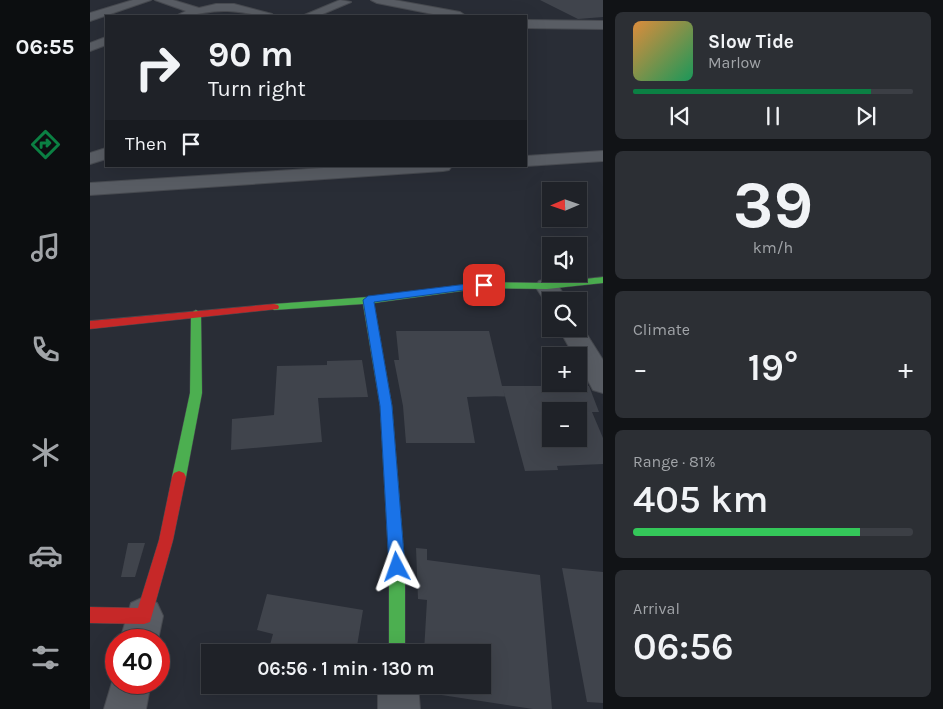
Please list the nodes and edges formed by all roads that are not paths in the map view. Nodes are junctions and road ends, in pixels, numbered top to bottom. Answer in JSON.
{"nodes":[{"id":1,"x":145,"y":0,"type":"edge"},
{"id":2,"x":161,"y":0,"type":"edge"},
{"id":3,"x":377,"y":0,"type":"edge"},
{"id":4,"x":423,"y":0,"type":"edge"},
{"id":5,"x":345,"y":2,"type":"dead end"},
{"id":6,"x":465,"y":4,"type":"dead end"},
{"id":7,"x":198,"y":11,"type":"junction"},
{"id":8,"x":438,"y":14,"type":"edge"},
{"id":9,"x":185,"y":15,"type":"edge"},
{"id":10,"x":265,"y":15,"type":"edge"},
{"id":11,"x":311,"y":15,"type":"edge"},
{"id":12,"x":90,"y":17,"type":"edge"},
{"id":13,"x":527,"y":24,"type":"edge"},
{"id":14,"x":603,"y":25,"type":"edge"},
{"id":15,"x":105,"y":41,"type":"edge"},
{"id":16,"x":90,"y":47,"type":"edge"},
{"id":17,"x":105,"y":51,"type":"edge"},
{"id":18,"x":105,"y":153,"type":"edge"},
{"id":19,"x":603,"y":156,"type":"edge"},
{"id":20,"x":90,"y":159,"type":"edge"},
{"id":21,"x":528,"y":160,"type":"edge"},
{"id":22,"x":428,"y":167,"type":"edge"},
{"id":23,"x":90,"y":189,"type":"edge"},
{"id":24,"x":603,"y":280,"type":"edge"},
{"id":25,"x":559,"y":292,"type":"edge"},
{"id":26,"x":542,"y":293,"type":"edge"},
{"id":27,"x":368,"y":300,"type":"junction"},
{"id":28,"x":196,"y":313,"type":"junction"},
{"id":29,"x":90,"y":325,"type":"edge"},
{"id":30,"x":577,"y":337,"type":"edge"},
{"id":31,"x":603,"y":383,"type":"edge"},
{"id":32,"x":90,"y":615,"type":"edge"},
{"id":33,"x":141,"y":628,"type":"edge"},
{"id":34,"x":397,"y":644,"type":"edge"},
{"id":35,"x":128,"y":694,"type":"edge"},
{"id":36,"x":398,"y":694,"type":"edge"},
{"id":37,"x":125,"y":709,"type":"edge"},
{"id":38,"x":399,"y":709,"type":"edge"}],
"edges":[{"from":1,"to":12,"type":"street"},
{"from":2,"to":7,"type":"street"},
{"from":3,"to":8,"type":"street"},
{"from":4,"to":8,"type":"street"},
{"from":5,"to":11,"type":"street"},
{"from":6,"to":8,"type":"street"},
{"from":7,"to":9,"type":"street"},
{"from":7,"to":10,"type":"street"},
{"from":13,"to":14,"type":"street"},
{"from":15,"to":16,"type":"street"},
{"from":16,"to":17,"type":"street"},
{"from":18,"to":20,"type":"street"},
{"from":19,"to":21,"type":"street"},
{"from":22,"to":23,"type":"street"},
{"from":24,"to":25,"type":"street"},
{"from":26,"to":27,"type":"street"},
{"from":27,"to":28,"type":"street"},
{"from":27,"to":34,"type":"street"},
{"from":28,"to":29,"type":"street"},
{"from":28,"to":33,"type":"street"},
{"from":30,"to":31,"type":"street"},
{"from":32,"to":33,"type":"street"},
{"from":35,"to":37,"type":"street"},
{"from":36,"to":38,"type":"street"}]}
